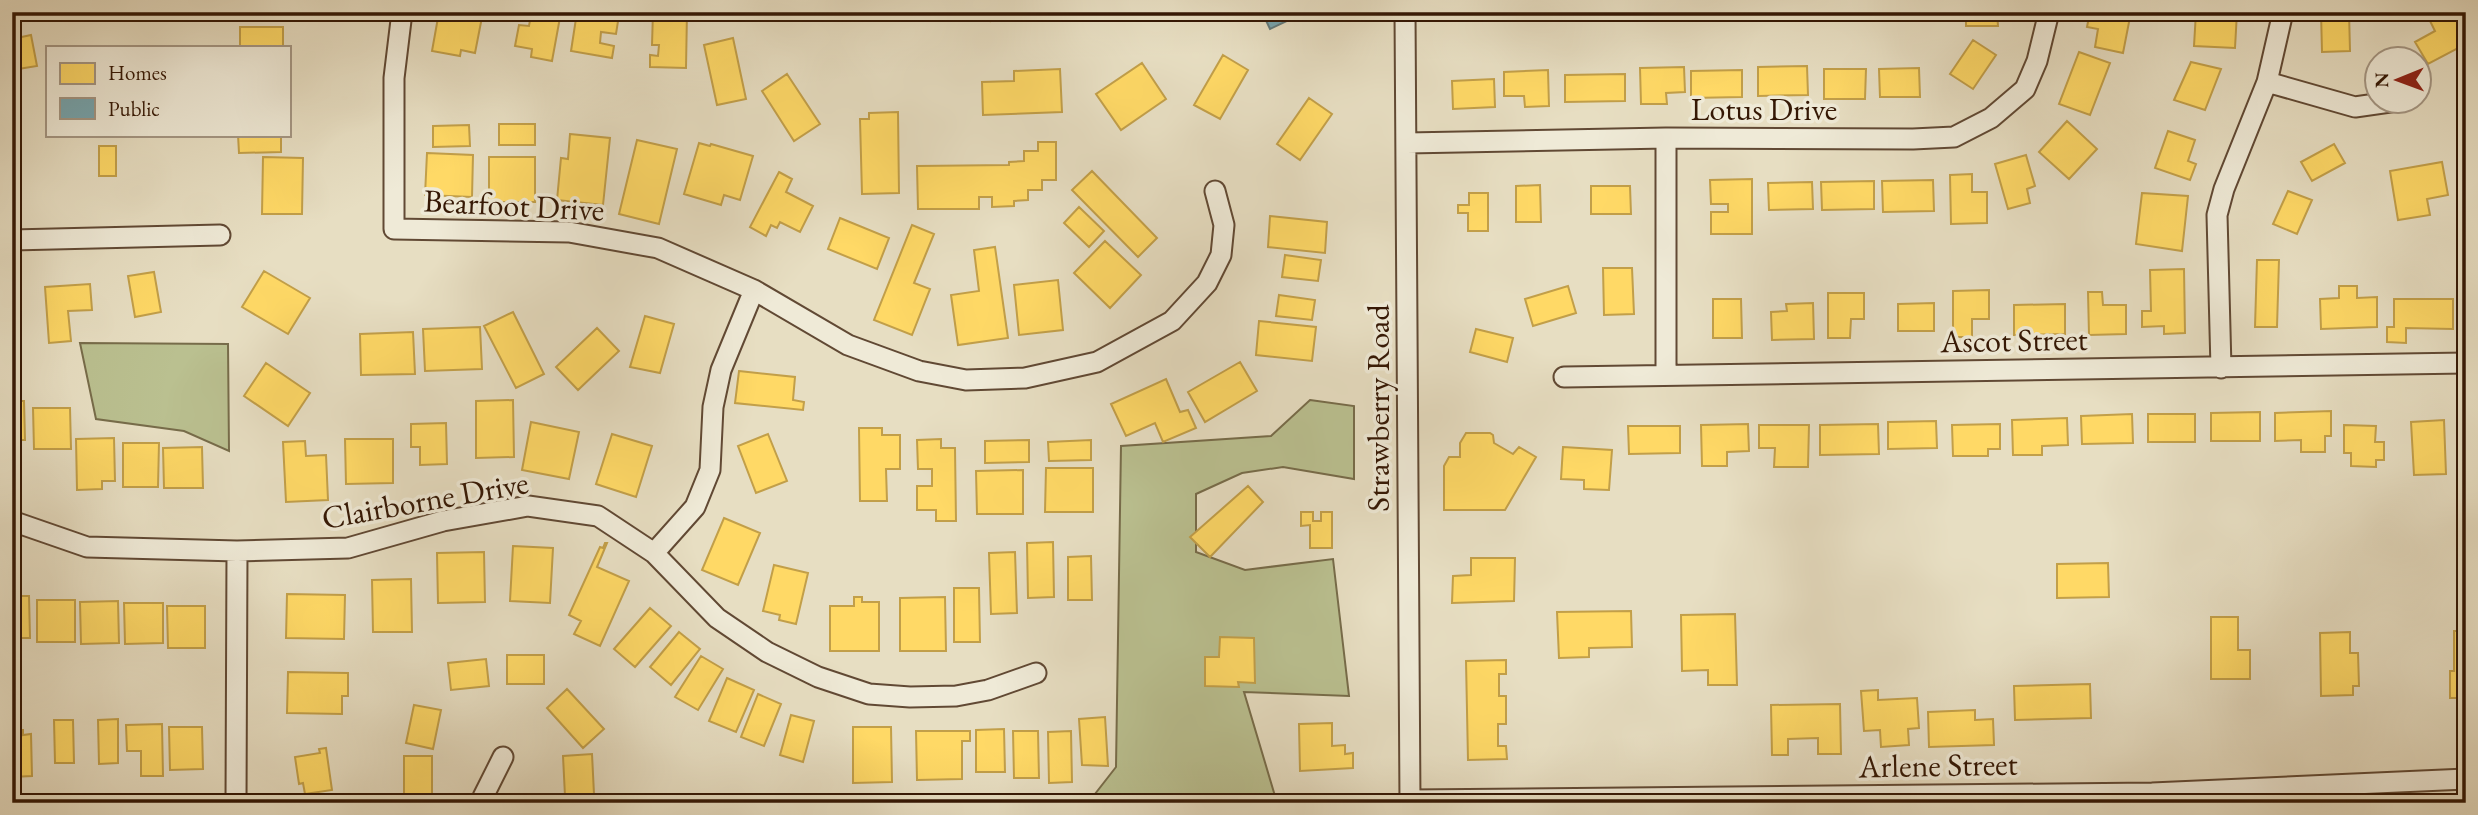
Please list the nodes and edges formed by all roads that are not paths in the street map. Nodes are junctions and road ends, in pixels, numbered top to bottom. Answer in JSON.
{"nodes":[{"id":1,"x":402,"y":12,"type":"edge"},
{"id":2,"x":1405,"y":12,"type":"edge"},
{"id":3,"x":2049,"y":12,"type":"edge"},
{"id":4,"x":2283,"y":12,"type":"edge"},
{"id":5,"x":2267,"y":82,"type":"junction"},
{"id":6,"x":2362,"y":106,"type":"edge"},
{"id":7,"x":1665,"y":138,"type":"junction"},
{"id":8,"x":1407,"y":143,"type":"junction"},
{"id":9,"x":1215,"y":191,"type":"dead end"},
{"id":10,"x":220,"y":235,"type":"dead end"},
{"id":11,"x":12,"y":240,"type":"edge"},
{"id":12,"x":754,"y":289,"type":"junction"},
{"id":13,"x":2466,"y":363,"type":"edge"},
{"id":14,"x":2221,"y":368,"type":"junction"},
{"id":15,"x":1666,"y":374,"type":"junction"},
{"id":16,"x":1564,"y":377,"type":"dead end"},
{"id":17,"x":12,"y":521,"type":"edge"},
{"id":18,"x":237,"y":551,"type":"junction"},
{"id":19,"x":654,"y":553,"type":"junction"},
{"id":20,"x":1036,"y":673,"type":"dead end"},
{"id":21,"x":503,"y":757,"type":"dead end"},
{"id":22,"x":2466,"y":779,"type":"edge"},
{"id":23,"x":2152,"y":798,"type":"edge"},
{"id":24,"x":1410,"y":801,"type":"edge"},
{"id":25,"x":236,"y":803,"type":"edge"},
{"id":26,"x":483,"y":803,"type":"edge"}],
"edges":[{"from":1,"to":12,"type":"street","name":"Bearfoot Drive"},
{"from":2,"to":8,"type":"street","name":"Strawberry Road"},
{"from":3,"to":7,"type":"street","name":"Lotus Drive"},
{"from":4,"to":5,"type":"street"},
{"from":5,"to":6,"type":"street"},
{"from":5,"to":14,"type":"street"},
{"from":7,"to":8,"type":"street","name":"Lotus Drive"},
{"from":7,"to":15,"type":"street"},
{"from":8,"to":24,"type":"street","name":"Strawberry Road"},
{"from":9,"to":12,"type":"street"},
{"from":10,"to":11,"type":"street"},
{"from":12,"to":19,"type":"street"},
{"from":13,"to":14,"type":"street","name":"Ascot Street"},
{"from":14,"to":15,"type":"street","name":"Ascot Street"},
{"from":15,"to":16,"type":"street","name":"Ascot Street"},
{"from":17,"to":18,"type":"street","name":"Clairborne Drive"},
{"from":18,"to":19,"type":"street","name":"Clairborne Drive"},
{"from":18,"to":25,"type":"street"},
{"from":19,"to":20,"type":"street","name":"Clairborne Drive"},
{"from":21,"to":26,"type":"street"},
{"from":22,"to":23,"type":"street","name":"Arlene Street"},
{"from":23,"to":24,"type":"street","name":"Arlene Street"}]}
